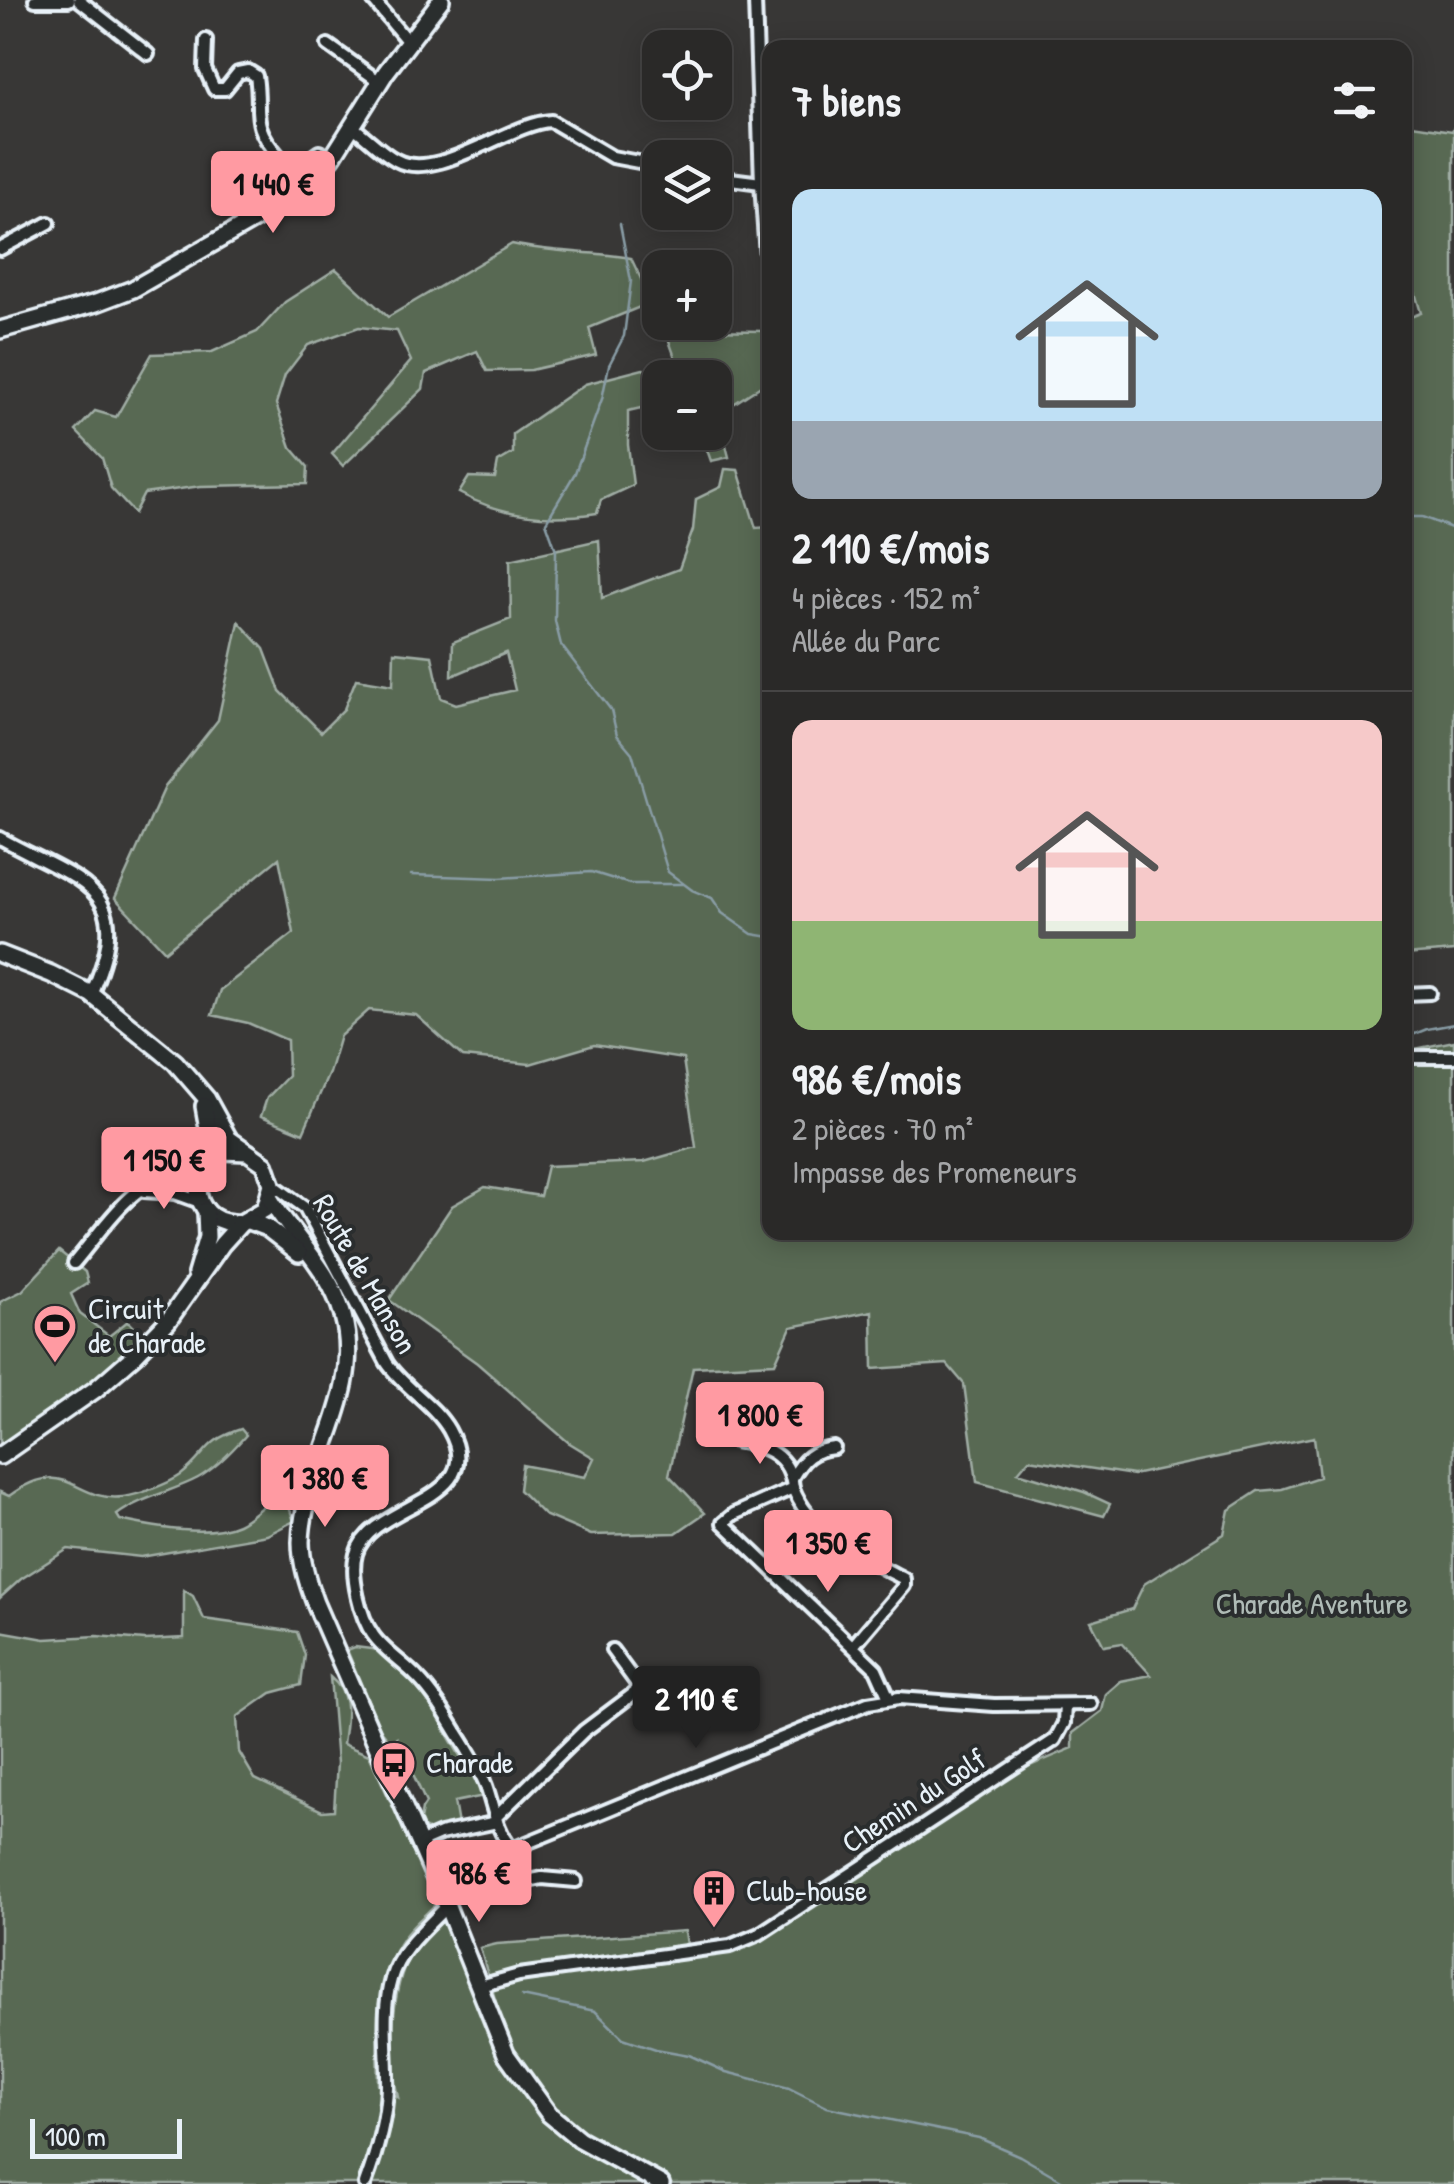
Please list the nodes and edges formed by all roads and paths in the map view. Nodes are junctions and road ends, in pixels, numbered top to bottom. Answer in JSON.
{"nodes":[{"id":1,"x":35,"y":0,"type":"edge"},
{"id":2,"x":69,"y":0,"type":"edge"},
{"id":3,"x":79,"y":0,"type":"edge"},
{"id":4,"x":373,"y":0,"type":"edge"},
{"id":5,"x":441,"y":0,"type":"edge"},
{"id":6,"x":755,"y":0,"type":"edge"},
{"id":7,"x":206,"y":40,"type":"dead end"},
{"id":8,"x":408,"y":42,"type":"junction"},
{"id":9,"x":328,"y":46,"type":"dead end"},
{"id":10,"x":148,"y":54,"type":"dead end"},
{"id":11,"x":380,"y":82,"type":"junction"},
{"id":12,"x":353,"y":127,"type":"junction"},
{"id":13,"x":332,"y":158,"type":"junction"},
{"id":14,"x":642,"y":163,"type":"edge"},
{"id":15,"x":732,"y":179,"type":"edge"},
{"id":16,"x":761,"y":183,"type":"junction"},
{"id":17,"x":762,"y":198,"type":"edge"},
{"id":18,"x":49,"y":222,"type":"dead end"},
{"id":19,"x":0,"y":249,"type":"edge"},
{"id":20,"x":0,"y":330,"type":"edge"},
{"id":21,"x":0,"y":838,"type":"edge"},
{"id":22,"x":0,"y":954,"type":"edge"},
{"id":23,"x":91,"y":994,"type":"junction"},
{"id":24,"x":1412,"y":994,"type":"edge"},
{"id":25,"x":1430,"y":994,"type":"dead end"},
{"id":26,"x":1412,"y":1057,"type":"edge"},
{"id":27,"x":1454,"y":1057,"type":"edge"},
{"id":28,"x":194,"y":1084,"type":"junction"},
{"id":29,"x":248,"y":1152,"type":"junction"},
{"id":30,"x":204,"y":1166,"type":"junction"},
{"id":31,"x":138,"y":1190,"type":"junction"},
{"id":32,"x":271,"y":1192,"type":"junction"},
{"id":33,"x":203,"y":1206,"type":"junction"},
{"id":34,"x":245,"y":1222,"type":"junction"},
{"id":35,"x":74,"y":1264,"type":"dead end"},
{"id":36,"x":331,"y":1284,"type":"junction"},
{"id":37,"x":180,"y":1304,"type":"junction"},
{"id":38,"x":735,"y":1441,"type":"dead end"},
{"id":39,"x":834,"y":1448,"type":"dead end"},
{"id":40,"x":0,"y":1456,"type":"edge"},
{"id":41,"x":792,"y":1483,"type":"junction"},
{"id":42,"x":853,"y":1646,"type":"junction"},
{"id":43,"x":612,"y":1650,"type":"dead end"},
{"id":44,"x":889,"y":1698,"type":"junction"},
{"id":45,"x":1091,"y":1704,"type":"dead end"},
{"id":46,"x":1065,"y":1705,"type":"junction"},
{"id":47,"x":496,"y":1820,"type":"junction"},
{"id":48,"x":420,"y":1843,"type":"junction"},
{"id":49,"x":512,"y":1849,"type":"junction"},
{"id":50,"x":576,"y":1881,"type":"dead end"},
{"id":51,"x":523,"y":1882,"type":"junction"},
{"id":52,"x":486,"y":1892,"type":"dead end"},
{"id":53,"x":447,"y":1906,"type":"junction"},
{"id":54,"x":480,"y":1986,"type":"junction"},
{"id":55,"x":365,"y":2184,"type":"edge"},
{"id":56,"x":660,"y":2184,"type":"edge"}],
"edges":[{"from":1,"to":2,"type":"street"},
{"from":3,"to":10,"type":"street"},
{"from":4,"to":8,"type":"street"},
{"from":5,"to":8,"type":"street"},
{"from":6,"to":16,"type":"street"},
{"from":7,"to":13,"type":"street"},
{"from":8,"to":11,"type":"street"},
{"from":9,"to":11,"type":"street"},
{"from":11,"to":12,"type":"street"},
{"from":12,"to":13,"type":"street"},
{"from":12,"to":14,"type":"street"},
{"from":13,"to":20,"type":"street"},
{"from":15,"to":16,"type":"street"},
{"from":16,"to":17,"type":"street"},
{"from":18,"to":19,"type":"street"},
{"from":21,"to":23,"type":"street"},
{"from":22,"to":23,"type":"street"},
{"from":23,"to":28,"type":"street"},
{"from":24,"to":25,"type":"street"},
{"from":26,"to":27,"type":"street"},
{"from":28,"to":29,"type":"street"},
{"from":28,"to":30,"type":"street"},
{"from":29,"to":30,"type":"street"},
{"from":29,"to":32,"type":"street"},
{"from":30,"to":31,"type":"street"},
{"from":30,"to":33,"type":"street"},
{"from":31,"to":33,"type":"street"},
{"from":31,"to":35,"type":"street"},
{"from":32,"to":34,"type":"street"},
{"from":32,"to":36,"type":"street"},
{"from":32,"to":47,"type":"street","name":"Route de Manson"},
{"from":33,"to":34,"type":"street"},
{"from":33,"to":37,"type":"street"},
{"from":34,"to":36,"type":"street"},
{"from":34,"to":37,"type":"street"},
{"from":36,"to":48,"type":"street"},
{"from":37,"to":40,"type":"street"},
{"from":38,"to":41,"type":"street"},
{"from":39,"to":41,"type":"street"},
{"from":41,"to":42,"type":"street"},
{"from":41,"to":42,"type":"street"},
{"from":42,"to":44,"type":"street"},
{"from":43,"to":47,"type":"street"},
{"from":44,"to":46,"type":"street"},
{"from":44,"to":49,"type":"street"},
{"from":45,"to":46,"type":"street"},
{"from":46,"to":54,"type":"street","name":"Chemin du Golf"},
{"from":47,"to":48,"type":"street"},
{"from":47,"to":49,"type":"street"},
{"from":48,"to":53,"type":"street"},
{"from":49,"to":51,"type":"street"},
{"from":50,"to":51,"type":"street"},
{"from":51,"to":52,"type":"street"},
{"from":53,"to":54,"type":"street"},
{"from":53,"to":55,"type":"street"},
{"from":54,"to":56,"type":"street"}]}
